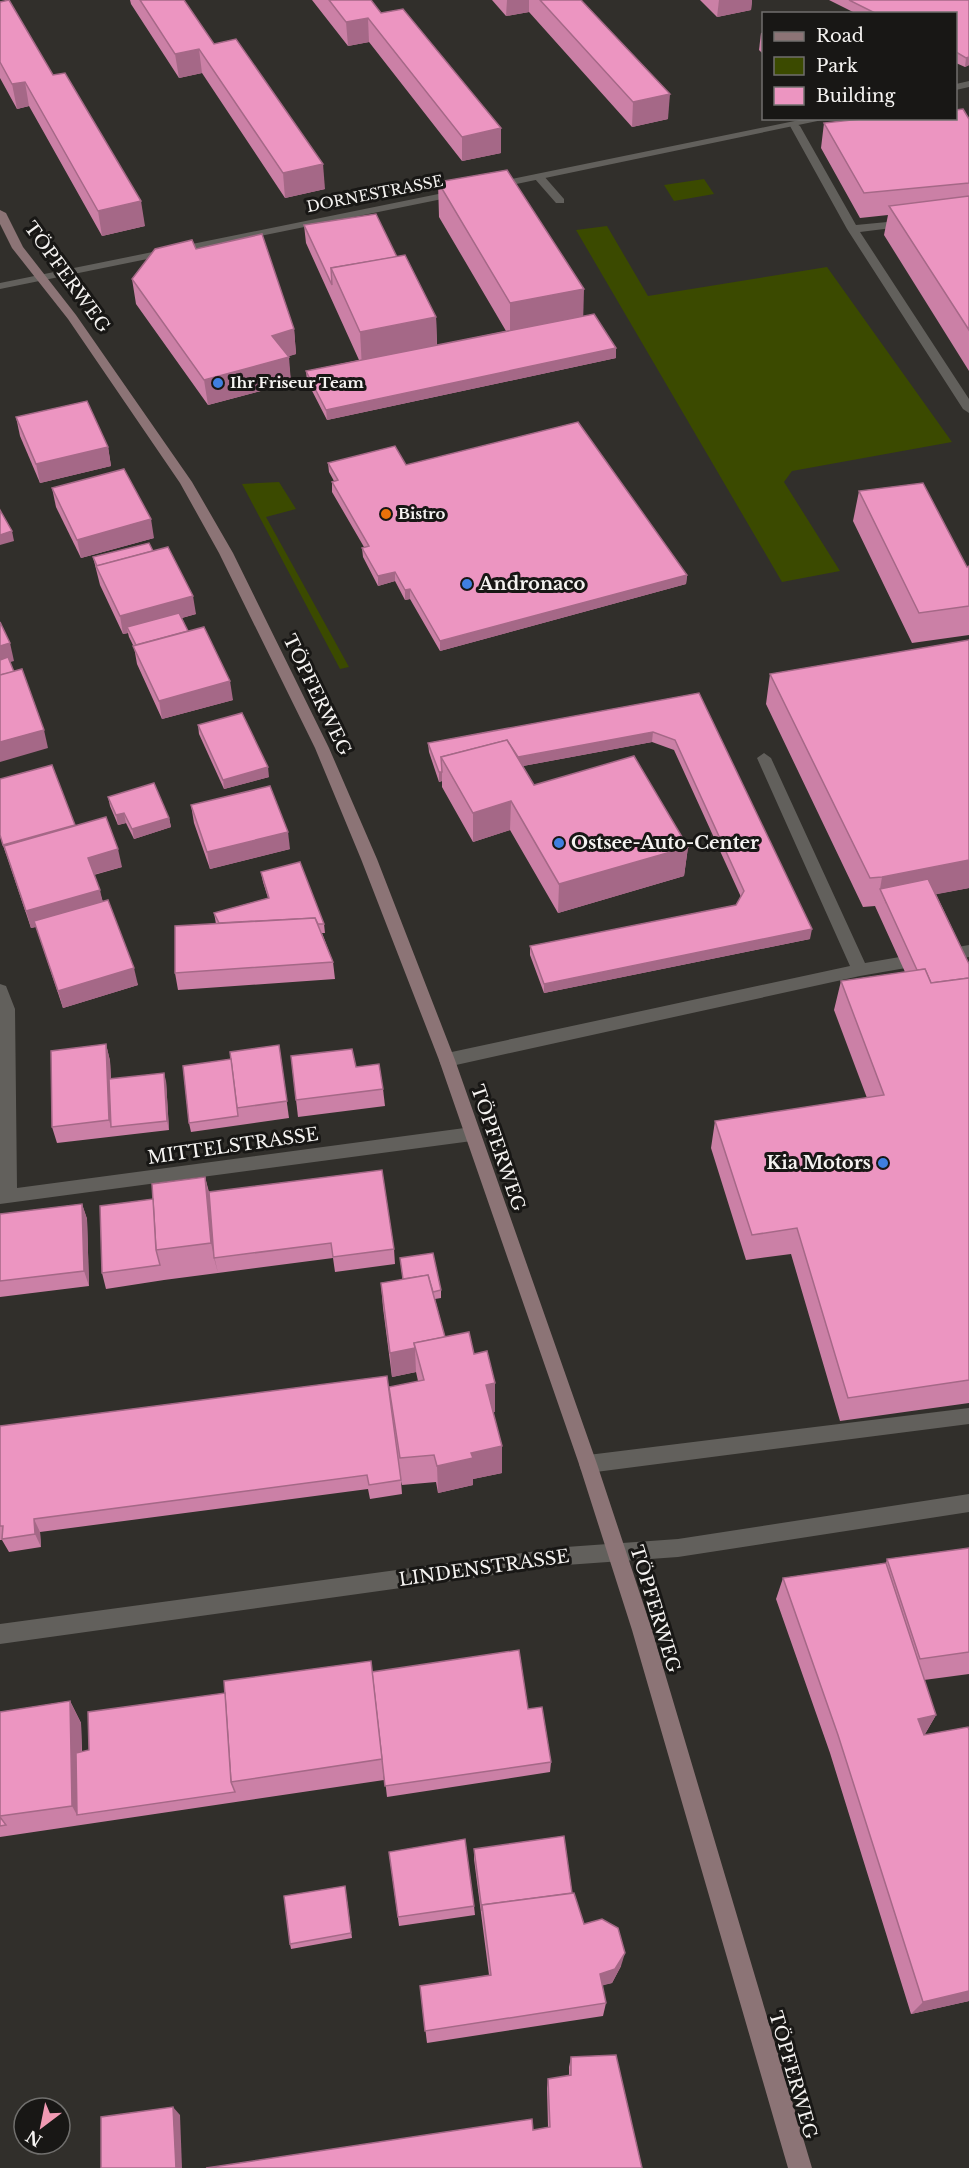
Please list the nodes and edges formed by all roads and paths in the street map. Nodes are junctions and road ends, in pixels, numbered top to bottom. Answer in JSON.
{"nodes":[{"id":1,"x":819,"y":120,"type":"edge"},
{"id":2,"x":795,"y":126,"type":"junction"},
{"id":3,"x":539,"y":177,"type":"junction"},
{"id":4,"x":560,"y":201,"type":"dead end"},
{"id":5,"x":0,"y":213,"type":"edge"},
{"id":6,"x":922,"y":222,"type":"edge"},
{"id":7,"x":853,"y":229,"type":"junction"},
{"id":8,"x":40,"y":279,"type":"junction"},
{"id":9,"x":0,"y":286,"type":"edge"},
{"id":10,"x":969,"y":409,"type":"edge"},
{"id":11,"x":764,"y":758,"type":"dead end"},
{"id":12,"x":969,"y":951,"type":"edge"},
{"id":13,"x":860,"y":970,"type":"junction"},
{"id":14,"x":0,"y":990,"type":"edge"},
{"id":15,"x":447,"y":1060,"type":"junction"},
{"id":16,"x":472,"y":1134,"type":"junction"},
{"id":17,"x":4,"y":1196,"type":"edge"},
{"id":18,"x":969,"y":1416,"type":"edge"},
{"id":19,"x":588,"y":1464,"type":"junction"},
{"id":20,"x":969,"y":1503,"type":"edge"},
{"id":21,"x":617,"y":1553,"type":"junction"},
{"id":22,"x":0,"y":1634,"type":"edge"},
{"id":23,"x":800,"y":2168,"type":"edge"}],
"edges":[{"from":1,"to":2,"type":"street","name":"DORNESTRASSE"},
{"from":2,"to":3,"type":"street","name":"DORNESTRASSE"},
{"from":2,"to":7,"type":"street"},
{"from":3,"to":4,"type":"street"},
{"from":3,"to":8,"type":"street","name":"DORNESTRASSE"},
{"from":5,"to":8,"type":"main road","name":"TÖPFERWEG"},
{"from":6,"to":7,"type":"street"},
{"from":7,"to":10,"type":"street"},
{"from":8,"to":9,"type":"street","name":"DORNESTRASSE"},
{"from":8,"to":15,"type":"main road","name":"TÖPFERWEG"},
{"from":11,"to":13,"type":"street"},
{"from":12,"to":13,"type":"street"},
{"from":13,"to":15,"type":"street"},
{"from":14,"to":17,"type":"street"},
{"from":15,"to":16,"type":"main road","name":"TÖPFERWEG"},
{"from":16,"to":17,"type":"street","name":"MITTELSTRASSE"},
{"from":16,"to":19,"type":"main road","name":"TÖPFERWEG"},
{"from":18,"to":19,"type":"street"},
{"from":19,"to":21,"type":"main road","name":"TÖPFERWEG"},
{"from":20,"to":21,"type":"street","name":"LINDENSTRASSE"},
{"from":21,"to":22,"type":"street","name":"LINDENSTRASSE"},
{"from":21,"to":23,"type":"main road","name":"TÖPFERWEG"}]}
